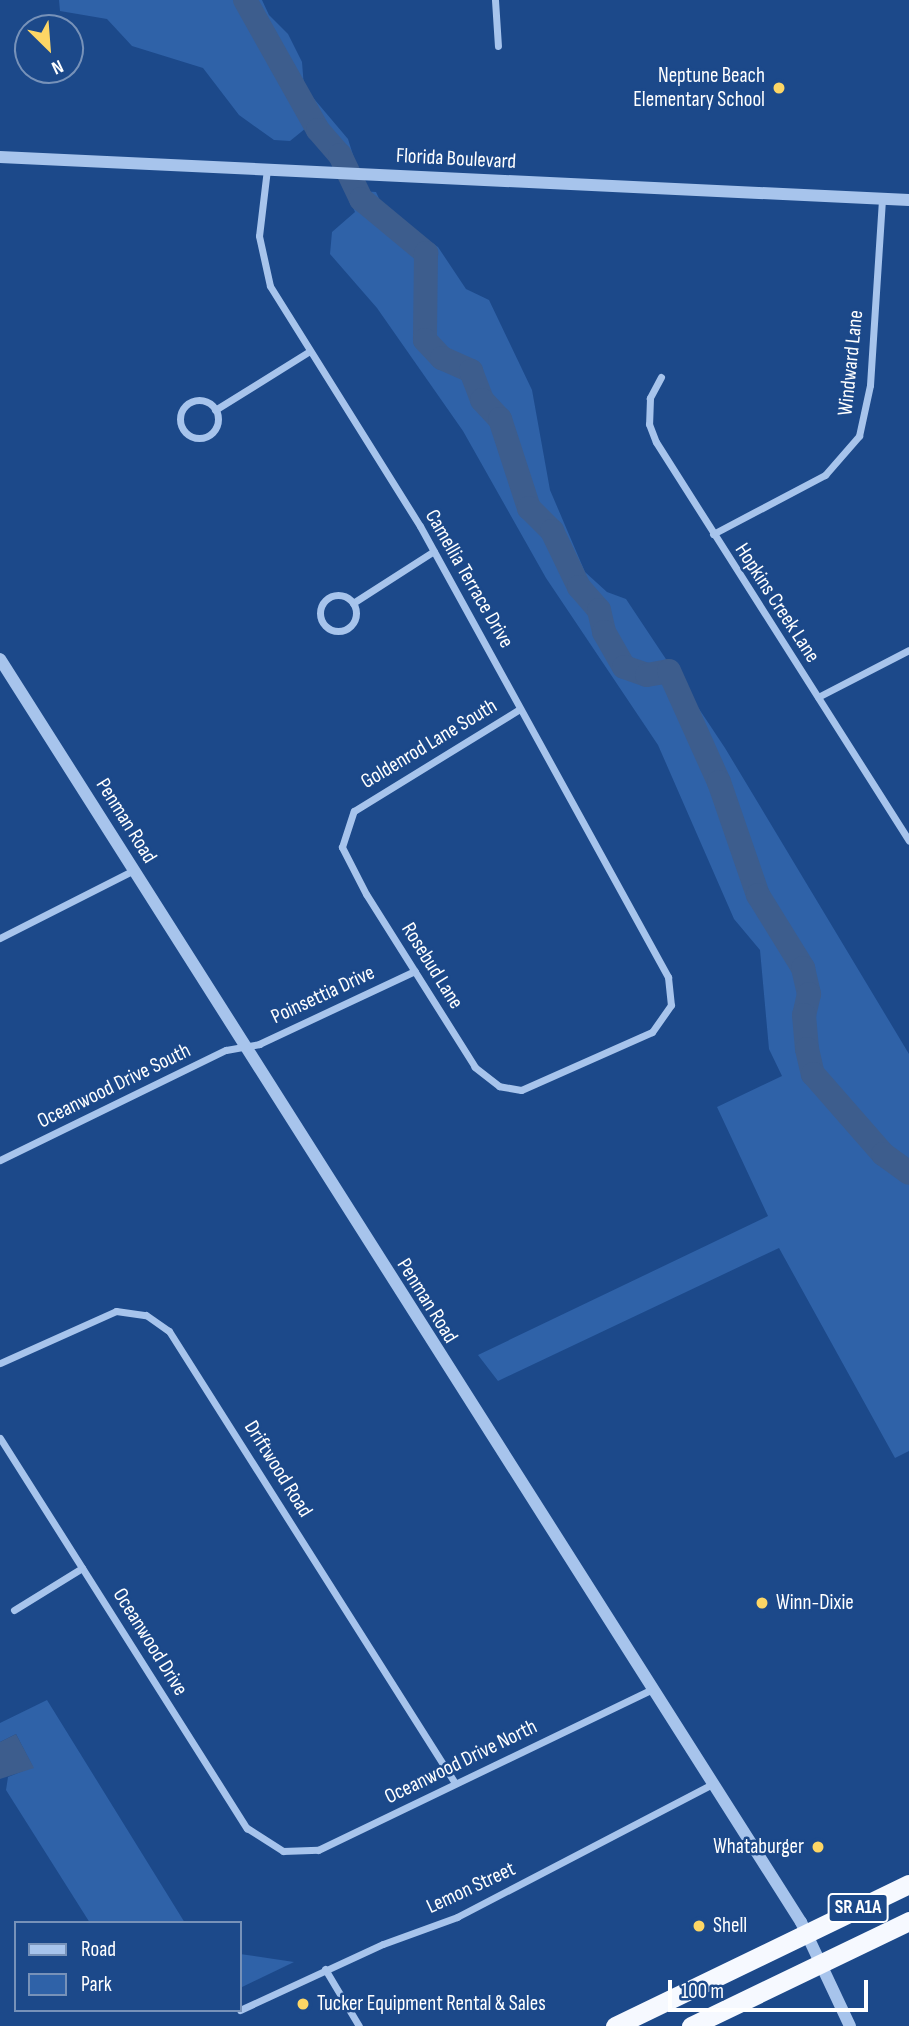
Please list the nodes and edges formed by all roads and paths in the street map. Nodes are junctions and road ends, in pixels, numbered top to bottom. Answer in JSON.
{"nodes":[{"id":1,"x":495,"y":0,"type":"edge"},
{"id":2,"x":498,"y":46,"type":"dead end"},
{"id":3,"x":0,"y":157,"type":"edge"},
{"id":4,"x":267,"y":169,"type":"junction"},
{"id":5,"x":882,"y":200,"type":"junction"},
{"id":6,"x":909,"y":200,"type":"edge"},
{"id":7,"x":308,"y":352,"type":"junction"},
{"id":8,"x":661,"y":377,"type":"dead end"},
{"id":9,"x":215,"y":410,"type":"junction"},
{"id":10,"x":713,"y":534,"type":"junction"},
{"id":11,"x":433,"y":551,"type":"junction"},
{"id":12,"x":353,"y":603,"type":"junction"},
{"id":13,"x":909,"y":650,"type":"edge"},
{"id":14,"x":0,"y":659,"type":"edge"},
{"id":15,"x":818,"y":697,"type":"junction"},
{"id":16,"x":520,"y":709,"type":"junction"},
{"id":17,"x":909,"y":840,"type":"edge"},
{"id":18,"x":342,"y":847,"type":"joint"},
{"id":19,"x":134,"y":870,"type":"junction"},
{"id":20,"x":0,"y":938,"type":"edge"},
{"id":21,"x":415,"y":971,"type":"junction"},
{"id":22,"x":244,"y":1046,"type":"junction"},
{"id":23,"x":509,"y":1089,"type":"joint"},
{"id":24,"x":0,"y":1160,"type":"edge"},
{"id":25,"x":0,"y":1363,"type":"edge"},
{"id":26,"x":0,"y":1438,"type":"edge"},
{"id":27,"x":82,"y":1568,"type":"junction"},
{"id":28,"x":14,"y":1610,"type":"dead end"},
{"id":29,"x":651,"y":1690,"type":"junction"},
{"id":30,"x":455,"y":1783,"type":"junction"},
{"id":31,"x":711,"y":1785,"type":"junction"},
{"id":32,"x":284,"y":1851,"type":"joint"},
{"id":33,"x":909,"y":1884,"type":"edge"},
{"id":34,"x":909,"y":1921,"type":"edge"},
{"id":35,"x":808,"y":1932,"type":"junction"},
{"id":36,"x":821,"y":1963,"type":"junction"},
{"id":37,"x":325,"y":1969,"type":"junction"},
{"id":38,"x":242,"y":2009,"type":"edge"},
{"id":39,"x":618,"y":2025,"type":"edge"},
{"id":40,"x":359,"y":2026,"type":"edge"},
{"id":41,"x":691,"y":2026,"type":"edge"},
{"id":42,"x":850,"y":2026,"type":"edge"}],
"edges":[{"from":1,"to":2,"type":"street"},
{"from":3,"to":4,"type":"street","name":"Florida Boulevard"},
{"from":4,"to":5,"type":"street","name":"Florida Boulevard"},
{"from":4,"to":7,"type":"street","name":"Camellia Terrace Drive"},
{"from":5,"to":6,"type":"street","name":"Florida Boulevard"},
{"from":5,"to":10,"type":"street","name":"Windward Lane"},
{"from":7,"to":9,"type":"street"},
{"from":7,"to":11,"type":"street","name":"Camellia Terrace Drive"},
{"from":8,"to":10,"type":"street","name":"Hopkins Creek Lane"},
{"from":9,"to":9,"type":"street"},
{"from":10,"to":15,"type":"street","name":"Hopkins Creek Lane"},
{"from":11,"to":12,"type":"street"},
{"from":11,"to":16,"type":"street","name":"Camellia Terrace Drive"},
{"from":12,"to":12,"type":"street"},
{"from":13,"to":15,"type":"street"},
{"from":14,"to":19,"type":"street","name":"Penman Road"},
{"from":15,"to":17,"type":"street","name":"Hopkins Creek Lane"},
{"from":16,"to":18,"type":"street","name":"Goldenrod Lane South"},
{"from":16,"to":23,"type":"street","name":"Camellia Terrace Drive"},
{"from":18,"to":21,"type":"street","name":"Rosebud Lane"},
{"from":19,"to":20,"type":"street"},
{"from":19,"to":22,"type":"street","name":"Penman Road"},
{"from":21,"to":22,"type":"street","name":"Poinsettia Drive"},
{"from":21,"to":23,"type":"street","name":"Rosebud Lane"},
{"from":22,"to":24,"type":"street","name":"Oceanwood Drive South"},
{"from":22,"to":29,"type":"street","name":"Penman Road"},
{"from":25,"to":30,"type":"street","name":"Driftwood Road"},
{"from":26,"to":27,"type":"street","name":"Oceanwood Drive"},
{"from":27,"to":28,"type":"street"},
{"from":27,"to":32,"type":"street","name":"Oceanwood Drive"},
{"from":29,"to":30,"type":"street","name":"Oceanwood Drive North"},
{"from":29,"to":31,"type":"street","name":"Penman Road"},
{"from":30,"to":32,"type":"street","name":"Oceanwood Drive North"},
{"from":31,"to":35,"type":"street","name":"Penman Road"},
{"from":31,"to":37,"type":"street","name":"Lemon Street"},
{"from":33,"to":35,"type":"highway","number":"SR A1A"},
{"from":34,"to":36,"type":"highway","number":"SR A1A"},
{"from":35,"to":36,"type":"street","name":"Penman Road"},
{"from":35,"to":39,"type":"highway","number":"SR A1A"},
{"from":36,"to":41,"type":"highway","number":"SR A1A"},
{"from":36,"to":42,"type":"street","name":"Penman Road"},
{"from":37,"to":38,"type":"street","name":"Lemon Street"},
{"from":37,"to":40,"type":"street"}]}
